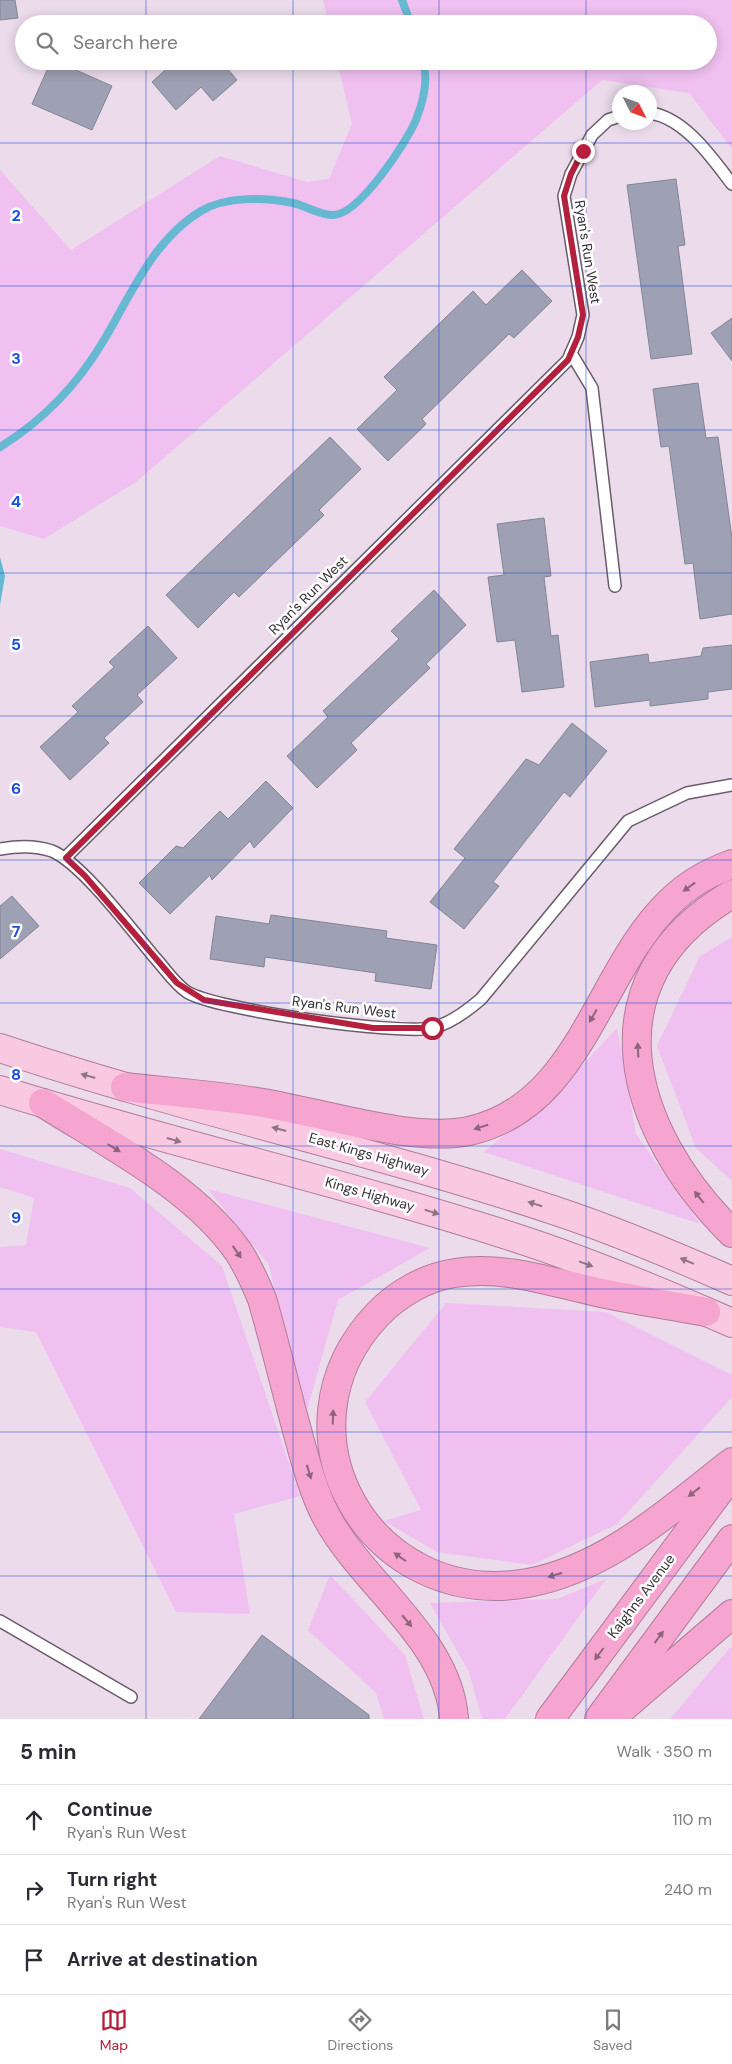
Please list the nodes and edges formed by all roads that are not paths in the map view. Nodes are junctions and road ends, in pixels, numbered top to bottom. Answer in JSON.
{"nodes":[{"id":1,"x":657,"y":115,"type":"edge"},
{"id":2,"x":612,"y":119,"type":"edge"},
{"id":3,"x":732,"y":184,"type":"edge"},
{"id":4,"x":571,"y":353,"type":"junction"},
{"id":5,"x":616,"y":586,"type":"dead end"},
{"id":6,"x":732,"y":785,"type":"edge"},
{"id":7,"x":0,"y":849,"type":"edge"},
{"id":8,"x":66,"y":858,"type":"junction"},
{"id":9,"x":732,"y":864,"type":"edge"},
{"id":10,"x":732,"y":894,"type":"edge"},
{"id":11,"x":0,"y":1048,"type":"edge"},
{"id":12,"x":125,"y":1087,"type":"junction"},
{"id":13,"x":0,"y":1090,"type":"edge"},
{"id":14,"x":43,"y":1103,"type":"junction"},
{"id":15,"x":732,"y":1233,"type":"edge"},
{"id":16,"x":732,"y":1281,"type":"edge"},
{"id":17,"x":706,"y":1312,"type":"junction"},
{"id":18,"x":732,"y":1324,"type":"edge"},
{"id":19,"x":732,"y":1462,"type":"edge"},
{"id":20,"x":732,"y":1474,"type":"edge"},
{"id":21,"x":732,"y":1539,"type":"edge"},
{"id":22,"x":732,"y":1614,"type":"edge"},
{"id":23,"x":0,"y":1621,"type":"edge"},
{"id":24,"x":131,"y":1696,"type":"dead end"},
{"id":25,"x":454,"y":1719,"type":"edge"},
{"id":26,"x":550,"y":1719,"type":"edge"},
{"id":27,"x":599,"y":1719,"type":"edge"},
{"id":28,"x":610,"y":1719,"type":"edge"}],
"edges":[{"from":1,"to":3,"type":"lane"},
{"from":2,"to":4,"type":"lane","name":"Ryan's Run West"},
{"from":4,"to":5,"type":"lane"},
{"from":4,"to":8,"type":"lane","name":"Ryan's Run West"},
{"from":6,"to":8,"type":"lane","name":"Ryan's Run West"},
{"from":7,"to":8,"type":"lane","name":"Ryan's Run West"},
{"from":9,"to":12,"type":"highway","one_way":true},
{"from":15,"to":10,"type":"highway","one_way":true},
{"from":12,"to":11,"type":"main road","name":"East Kings Highway","one_way":true},
{"from":16,"to":12,"type":"main road","name":"East Kings Highway","one_way":true},
{"from":13,"to":14,"type":"main road","name":"Kings Highway"},
{"from":14,"to":17,"type":"main road","name":"Kings Highway","one_way":true},
{"from":14,"to":25,"type":"highway","one_way":true},
{"from":17,"to":18,"type":"main road","name":"Kings Highway"},
{"from":19,"to":17,"type":"highway","one_way":true},
{"from":20,"to":26,"type":"highway","name":"Kaighns Avenue","one_way":true},
{"from":27,"to":21,"type":"highway","one_way":true},
{"from":22,"to":28,"type":"highway"},
{"from":23,"to":24,"type":"lane"}]}
